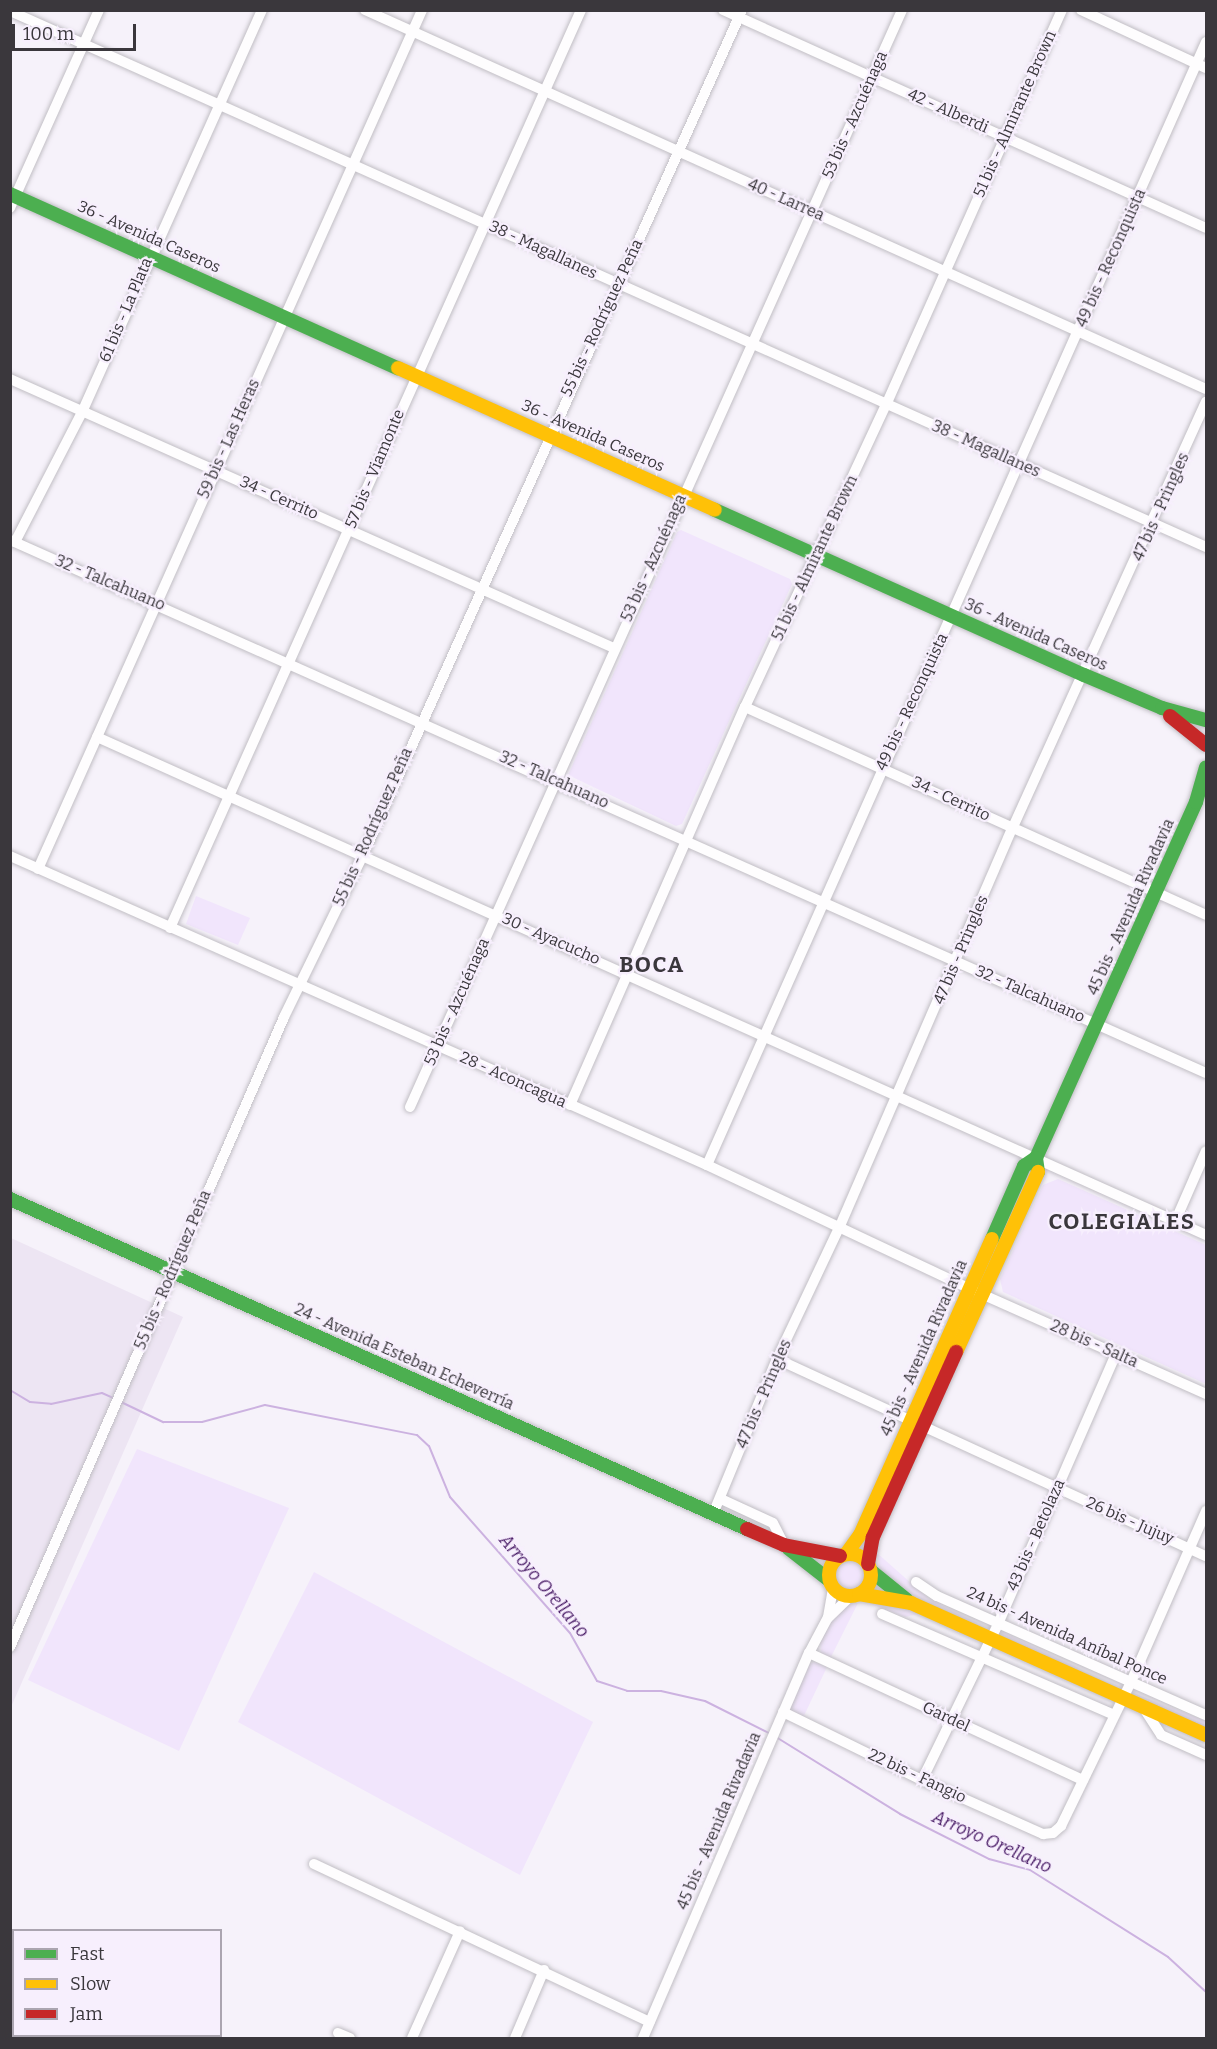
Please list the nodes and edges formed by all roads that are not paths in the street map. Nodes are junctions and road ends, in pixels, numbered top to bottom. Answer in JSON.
{"nodes":[{"id":1,"x":99,"y":10,"type":"edge"},
{"id":2,"x":262,"y":10,"type":"edge"},
{"id":3,"x":365,"y":10,"type":"edge"},
{"id":4,"x":423,"y":10,"type":"edge"},
{"id":5,"x":581,"y":10,"type":"edge"},
{"id":6,"x":723,"y":10,"type":"edge"},
{"id":7,"x":902,"y":10,"type":"edge"},
{"id":8,"x":1062,"y":10,"type":"edge"},
{"id":9,"x":1081,"y":10,"type":"edge"},
{"id":10,"x":10,"y":11,"type":"edge"},
{"id":11,"x":740,"y":14,"type":"edge"},
{"id":12,"x":413,"y":32,"type":"junction"},
{"id":13,"x":1206,"y":42,"type":"edge"},
{"id":14,"x":83,"y":44,"type":"junction"},
{"id":15,"x":1202,"y":65,"type":"edge"},
{"id":16,"x":872,"y":78,"type":"junction"},
{"id":17,"x":546,"y":91,"type":"junction"},
{"id":18,"x":218,"y":105,"type":"junction"},
{"id":19,"x":1005,"y":136,"type":"junction"},
{"id":20,"x":679,"y":152,"type":"junction"},
{"id":21,"x":351,"y":165,"type":"junction"},
{"id":22,"x":1138,"y":197,"type":"junction"},
{"id":23,"x":12,"y":199,"type":"edge"},
{"id":24,"x":812,"y":212,"type":"junction"},
{"id":25,"x":485,"y":223,"type":"junction"},
{"id":26,"x":1206,"y":228,"type":"edge"},
{"id":27,"x":150,"y":254,"type":"junction"},
{"id":28,"x":945,"y":270,"type":"junction"},
{"id":29,"x":618,"y":285,"type":"junction"},
{"id":30,"x":284,"y":316,"type":"junction"},
{"id":31,"x":1078,"y":332,"type":"junction"},
{"id":32,"x":754,"y":346,"type":"junction"},
{"id":33,"x":416,"y":376,"type":"junction"},
{"id":34,"x":12,"y":382,"type":"edge"},
{"id":35,"x":1206,"y":389,"type":"edge"},
{"id":36,"x":1206,"y":402,"type":"edge"},
{"id":37,"x":886,"y":405,"type":"junction"},
{"id":38,"x":83,"y":410,"type":"junction"},
{"id":39,"x":550,"y":433,"type":"junction"},
{"id":40,"x":1019,"y":464,"type":"junction"},
{"id":41,"x":215,"y":469,"type":"junction"},
{"id":42,"x":682,"y":494,"type":"junction"},
{"id":43,"x":1154,"y":524,"type":"junction"},
{"id":44,"x":349,"y":530,"type":"junction"},
{"id":45,"x":13,"y":541,"type":"edge"},
{"id":46,"x":1206,"y":548,"type":"edge"},
{"id":47,"x":817,"y":555,"type":"junction"},
{"id":48,"x":481,"y":589,"type":"junction"},
{"id":49,"x":155,"y":602,"type":"junction"},
{"id":50,"x":951,"y":616,"type":"junction"},
{"id":51,"x":614,"y":648,"type":"junction"},
{"id":52,"x":289,"y":663,"type":"junction"},
{"id":53,"x":1084,"y":675,"type":"junction"},
{"id":54,"x":745,"y":708,"type":"junction"},
{"id":55,"x":1162,"y":708,"type":"junction"},
{"id":56,"x":1206,"y":720,"type":"edge"},
{"id":57,"x":421,"y":721,"type":"junction"},
{"id":58,"x":1206,"y":726,"type":"edge"},
{"id":59,"x":97,"y":737,"type":"junction"},
{"id":60,"x":1206,"y":746,"type":"edge"},
{"id":61,"x":882,"y":767,"type":"junction"},
{"id":62,"x":1206,"y":767,"type":"edge"},
{"id":63,"x":555,"y":780,"type":"junction"},
{"id":64,"x":1206,"y":788,"type":"edge"},
{"id":65,"x":228,"y":797,"type":"junction"},
{"id":66,"x":1196,"y":802,"type":"junction"},
{"id":67,"x":1013,"y":827,"type":"junction"},
{"id":68,"x":687,"y":841,"type":"junction"},
{"id":69,"x":363,"y":855,"type":"junction"},
{"id":70,"x":10,"y":856,"type":"edge"},
{"id":71,"x":38,"y":869,"type":"junction"},
{"id":72,"x":1156,"y":892,"type":"junction"},
{"id":73,"x":822,"y":900,"type":"junction"},
{"id":74,"x":496,"y":914,"type":"junction"},
{"id":75,"x":1206,"y":915,"type":"edge"},
{"id":76,"x":170,"y":928,"type":"junction"},
{"id":77,"x":956,"y":962,"type":"junction"},
{"id":78,"x":628,"y":974,"type":"junction"},
{"id":79,"x":300,"y":986,"type":"junction"},
{"id":80,"x":1097,"y":1024,"type":"junction"},
{"id":81,"x":764,"y":1034,"type":"junction"},
{"id":82,"x":436,"y":1045,"type":"junction"},
{"id":83,"x":1206,"y":1073,"type":"edge"},
{"id":84,"x":897,"y":1094,"type":"junction"},
{"id":85,"x":570,"y":1105,"type":"junction"},
{"id":86,"x":410,"y":1107,"type":"dead end"},
{"id":87,"x":1206,"y":1151,"type":"edge"},
{"id":88,"x":1036,"y":1158,"type":"junction"},
{"id":89,"x":707,"y":1165,"type":"junction"},
{"id":90,"x":10,"y":1199,"type":"edge"},
{"id":91,"x":1175,"y":1222,"type":"junction"},
{"id":92,"x":840,"y":1226,"type":"junction"},
{"id":93,"x":1206,"y":1235,"type":"edge"},
{"id":94,"x":171,"y":1270,"type":"junction"},
{"id":95,"x":974,"y":1291,"type":"junction"},
{"id":96,"x":1116,"y":1354,"type":"junction"},
{"id":97,"x":777,"y":1359,"type":"junction"},
{"id":98,"x":1206,"y":1394,"type":"edge"},
{"id":99,"x":916,"y":1424,"type":"junction"},
{"id":100,"x":1057,"y":1488,"type":"junction"},
{"id":101,"x":720,"y":1499,"type":"junction"},
{"id":102,"x":1206,"y":1511,"type":"edge"},
{"id":103,"x":713,"y":1514,"type":"junction"},
{"id":104,"x":784,"y":1545,"type":"junction"},
{"id":105,"x":1190,"y":1548,"type":"junction"},
{"id":106,"x":843,"y":1555,"type":"junction"},
{"id":107,"x":1206,"y":1556,"type":"edge"},
{"id":108,"x":869,"y":1568,"type":"junction"},
{"id":109,"x":916,"y":1582,"type":"dead end"},
{"id":110,"x":831,"y":1584,"type":"junction"},
{"id":111,"x":855,"y":1595,"type":"junction"},
{"id":112,"x":911,"y":1603,"type":"junction"},
{"id":113,"x":882,"y":1614,"type":"dead end"},
{"id":114,"x":828,"y":1618,"type":"junction"},
{"id":115,"x":998,"y":1624,"type":"junction"},
{"id":116,"x":990,"y":1638,"type":"junction"},
{"id":117,"x":10,"y":1647,"type":"edge"},
{"id":118,"x":809,"y":1653,"type":"junction"},
{"id":119,"x":979,"y":1657,"type":"junction"},
{"id":120,"x":1131,"y":1682,"type":"junction"},
{"id":121,"x":1122,"y":1697,"type":"junction"},
{"id":122,"x":1143,"y":1706,"type":"junction"},
{"id":123,"x":1114,"y":1715,"type":"junction"},
{"id":124,"x":1206,"y":1715,"type":"edge"},
{"id":125,"x":780,"y":1717,"type":"junction"},
{"id":126,"x":949,"y":1719,"type":"junction"},
{"id":127,"x":1206,"y":1735,"type":"edge"},
{"id":128,"x":1206,"y":1755,"type":"edge"},
{"id":129,"x":922,"y":1780,"type":"junction"},
{"id":130,"x":1083,"y":1780,"type":"junction"},
{"id":131,"x":314,"y":1864,"type":"dead end"},
{"id":132,"x":460,"y":1931,"type":"junction"},
{"id":133,"x":544,"y":1970,"type":"junction"},
{"id":134,"x":650,"y":2022,"type":"junction"},
{"id":135,"x":338,"y":2033,"type":"dead end"},
{"id":136,"x":350,"y":2038,"type":"edge"},
{"id":137,"x":412,"y":2038,"type":"edge"},
{"id":138,"x":515,"y":2038,"type":"edge"},
{"id":139,"x":643,"y":2038,"type":"edge"}],
"edges":[{"from":1,"to":14,"type":"street"},
{"from":2,"to":18,"type":"street","name":"61 bis - La Plata"},
{"from":3,"to":12,"type":"street","name":"40 - Larrea"},
{"from":4,"to":12,"type":"street","name":"59 bis - Las Heras"},
{"from":5,"to":17,"type":"street","name":"57 bis - Viamonte"},
{"from":6,"to":11,"type":"street","name":"42 - Alberdi"},
{"from":7,"to":16,"type":"street","name":"53 bis - Azcuénaga"},
{"from":8,"to":19,"type":"street","name":"51 bis - Almirante Brown"},
{"from":9,"to":15,"type":"street"},
{"from":10,"to":14,"type":"street","name":"38 - Magallanes"},
{"from":11,"to":16,"type":"street","name":"42 - Alberdi"},
{"from":11,"to":20,"type":"street","name":"55 bis - Rodríguez Peña"},
{"from":12,"to":17,"type":"street","name":"40 - Larrea"},
{"from":12,"to":21,"type":"street","name":"59 bis - Las Heras"},
{"from":13,"to":15,"type":"street","name":"49 bis - Reconquista"},
{"from":14,"to":18,"type":"street","name":"38 - Magallanes"},
{"from":14,"to":23,"type":"street"},
{"from":15,"to":22,"type":"street","name":"49 bis - Reconquista"},
{"from":16,"to":19,"type":"street","name":"42 - Alberdi"},
{"from":16,"to":24,"type":"street","name":"53 bis - Azcuénaga"},
{"from":17,"to":20,"type":"street","name":"40 - Larrea"},
{"from":17,"to":25,"type":"street","name":"57 bis - Viamonte"},
{"from":18,"to":21,"type":"street","name":"38 - Magallanes"},
{"from":18,"to":27,"type":"street","name":"61 bis - La Plata"},
{"from":19,"to":22,"type":"street","name":"42 - Alberdi"},
{"from":19,"to":28,"type":"street","name":"51 bis - Almirante Brown"},
{"from":20,"to":24,"type":"street","name":"40 - Larrea"},
{"from":20,"to":29,"type":"street","name":"55 bis - Rodríguez Peña"},
{"from":21,"to":25,"type":"street","name":"38 - Magallanes"},
{"from":21,"to":30,"type":"street","name":"59 bis - Las Heras"},
{"from":22,"to":26,"type":"street","name":"42 - Alberdi"},
{"from":22,"to":31,"type":"street","name":"49 bis - Reconquista"},
{"from":23,"to":27,"type":"main road","name":"36 - Avenida Caseros"},
{"from":24,"to":28,"type":"street","name":"40 - Larrea"},
{"from":24,"to":32,"type":"street","name":"53 bis - Azcuénaga"},
{"from":25,"to":29,"type":"street","name":"38 - Magallanes"},
{"from":25,"to":33,"type":"street","name":"57 bis - Viamonte"},
{"from":27,"to":30,"type":"main road","name":"36 - Avenida Caseros"},
{"from":27,"to":38,"type":"street","name":"61 bis - La Plata"},
{"from":28,"to":31,"type":"street","name":"40 - Larrea"},
{"from":28,"to":37,"type":"street","name":"51 bis - Almirante Brown"},
{"from":29,"to":32,"type":"street","name":"38 - Magallanes"},
{"from":29,"to":39,"type":"street","name":"55 bis - Rodríguez Peña"},
{"from":30,"to":33,"type":"main road","name":"36 - Avenida Caseros"},
{"from":30,"to":41,"type":"street","name":"59 bis - Las Heras"},
{"from":31,"to":35,"type":"street","name":"40 - Larrea"},
{"from":31,"to":40,"type":"street","name":"49 bis - Reconquista"},
{"from":32,"to":37,"type":"street","name":"38 - Magallanes"},
{"from":32,"to":42,"type":"street","name":"53 bis - Azcuénaga"},
{"from":33,"to":39,"type":"main road","name":"36 - Avenida Caseros"},
{"from":33,"to":44,"type":"street","name":"57 bis - Viamonte"},
{"from":34,"to":38,"type":"street","name":"34 - Cerrito"},
{"from":36,"to":43,"type":"street","name":"47 bis - Pringles"},
{"from":37,"to":40,"type":"street","name":"38 - Magallanes"},
{"from":37,"to":47,"type":"street","name":"51 bis - Almirante Brown"},
{"from":38,"to":41,"type":"street","name":"34 - Cerrito"},
{"from":38,"to":45,"type":"street","name":"61 bis - La Plata"},
{"from":39,"to":42,"type":"main road","name":"36 - Avenida Caseros"},
{"from":39,"to":48,"type":"street","name":"55 bis - Rodríguez Peña"},
{"from":40,"to":43,"type":"street","name":"38 - Magallanes"},
{"from":40,"to":50,"type":"street","name":"49 bis - Reconquista"},
{"from":41,"to":44,"type":"street","name":"34 - Cerrito"},
{"from":41,"to":49,"type":"street","name":"59 bis - Las Heras"},
{"from":42,"to":47,"type":"main road","name":"36 - Avenida Caseros"},
{"from":42,"to":51,"type":"street","name":"53 bis - Azcuénaga"},
{"from":43,"to":46,"type":"street","name":"38 - Magallanes"},
{"from":43,"to":53,"type":"street","name":"47 bis - Pringles"},
{"from":44,"to":48,"type":"street","name":"34 - Cerrito"},
{"from":44,"to":52,"type":"street","name":"57 bis - Viamonte"},
{"from":45,"to":49,"type":"street","name":"32 - Talcahuano"},
{"from":47,"to":50,"type":"main road","name":"36 - Avenida Caseros"},
{"from":47,"to":54,"type":"street","name":"51 bis - Almirante Brown"},
{"from":48,"to":51,"type":"street","name":"34 - Cerrito"},
{"from":48,"to":57,"type":"street","name":"55 bis - Rodríguez Peña"},
{"from":49,"to":52,"type":"street","name":"32 - Talcahuano"},
{"from":49,"to":59,"type":"street","name":"59 bis - Las Heras"},
{"from":50,"to":53,"type":"main road","name":"36 - Avenida Caseros"},
{"from":50,"to":61,"type":"street","name":"49 bis - Reconquista"},
{"from":51,"to":63,"type":"street","name":"53 bis - Azcuénaga"},
{"from":52,"to":57,"type":"street","name":"32 - Talcahuano"},
{"from":52,"to":65,"type":"street","name":"57 bis - Viamonte"},
{"from":53,"to":55,"type":"main road","name":"36 - Avenida Caseros"},
{"from":53,"to":67,"type":"street","name":"47 bis - Pringles"},
{"from":54,"to":61,"type":"street","name":"34 - Cerrito"},
{"from":54,"to":68,"type":"street","name":"51 bis - Almirante Brown"},
{"from":55,"to":56,"type":"main road","name":"36 - Avenida Caseros"},
{"from":55,"to":60,"type":"main road","name":"36 - Avenida Caseros"},
{"from":57,"to":63,"type":"street","name":"32 - Talcahuano"},
{"from":57,"to":69,"type":"street","name":"55 bis - Rodríguez Peña"},
{"from":58,"to":60,"type":"main road"},
{"from":59,"to":65,"type":"street","name":"30 - Ayacucho"},
{"from":59,"to":71,"type":"street","name":"59 bis - Las Heras"},
{"from":61,"to":67,"type":"street","name":"34 - Cerrito"},
{"from":61,"to":73,"type":"street","name":"49 bis - Reconquista"},
{"from":62,"to":66,"type":"main road","name":"45 bis - Avenida Rivadavia"},
{"from":63,"to":68,"type":"street","name":"32 - Talcahuano"},
{"from":63,"to":74,"type":"street","name":"53 bis - Azcuénaga"},
{"from":64,"to":66,"type":"main road","name":"45 bis - Avenida Rivadavia"},
{"from":65,"to":69,"type":"street","name":"30 - Ayacucho"},
{"from":65,"to":76,"type":"street","name":"57 bis - Viamonte"},
{"from":66,"to":72,"type":"main road","name":"45 bis - Avenida Rivadavia"},
{"from":67,"to":72,"type":"street","name":"34 - Cerrito"},
{"from":67,"to":77,"type":"street","name":"47 bis - Pringles"},
{"from":68,"to":73,"type":"street","name":"32 - Talcahuano"},
{"from":68,"to":78,"type":"street","name":"51 bis - Almirante Brown"},
{"from":69,"to":74,"type":"street","name":"30 - Ayacucho"},
{"from":69,"to":79,"type":"street","name":"55 bis - Rodríguez Peña"},
{"from":70,"to":71,"type":"street","name":"28 - Aconcagua"},
{"from":71,"to":76,"type":"street","name":"28 - Aconcagua"},
{"from":72,"to":75,"type":"street","name":"34 - Cerrito"},
{"from":72,"to":80,"type":"main road","name":"45 bis - Avenida Rivadavia"},
{"from":73,"to":77,"type":"street","name":"32 - Talcahuano"},
{"from":73,"to":81,"type":"street","name":"49 bis - Reconquista"},
{"from":74,"to":78,"type":"street","name":"30 - Ayacucho"},
{"from":74,"to":82,"type":"street","name":"53 bis - Azcuénaga"},
{"from":76,"to":79,"type":"street","name":"28 - Aconcagua"},
{"from":77,"to":80,"type":"street","name":"32 - Talcahuano"},
{"from":77,"to":84,"type":"street","name":"47 bis - Pringles"},
{"from":78,"to":81,"type":"street","name":"30 - Ayacucho"},
{"from":78,"to":85,"type":"street","name":"51 bis - Almirante Brown"},
{"from":79,"to":82,"type":"street","name":"28 - Aconcagua"},
{"from":79,"to":94,"type":"street","name":"55 bis - Rodríguez Peña"},
{"from":80,"to":83,"type":"street","name":"32 - Talcahuano"},
{"from":80,"to":88,"type":"main road","name":"45 bis - Avenida Rivadavia"},
{"from":81,"to":84,"type":"street","name":"30 - Ayacucho"},
{"from":81,"to":89,"type":"street","name":"49 bis - Reconquista"},
{"from":82,"to":85,"type":"street","name":"28 - Aconcagua"},
{"from":82,"to":86,"type":"street","name":"53 bis - Azcuénaga"},
{"from":84,"to":88,"type":"street","name":"30 - Ayacucho"},
{"from":84,"to":92,"type":"street","name":"47 bis - Pringles"},
{"from":85,"to":89,"type":"street","name":"28 - Aconcagua"},
{"from":87,"to":91,"type":"street"},
{"from":88,"to":91,"type":"street","name":"30 - Ayacucho"},
{"from":88,"to":95,"type":"main road","name":"45 bis - Avenida Rivadavia"},
{"from":89,"to":92,"type":"street","name":"28 - Aconcagua"},
{"from":90,"to":94,"type":"main road","name":"24 - Avenida Esteban Echeverría"},
{"from":91,"to":93,"type":"street","name":"30 - Ayacucho"},
{"from":92,"to":95,"type":"street","name":"28 - Aconcagua"},
{"from":92,"to":97,"type":"street","name":"47 bis - Pringles"},
{"from":94,"to":103,"type":"main road","name":"24 - Avenida Esteban Echeverría"},
{"from":94,"to":117,"type":"street","name":"55 bis - Rodríguez Peña"},
{"from":95,"to":96,"type":"street","name":"28 bis - Salta"},
{"from":95,"to":99,"type":"main road","name":"45 bis - Avenida Rivadavia"},
{"from":96,"to":98,"type":"street","name":"28 bis - Salta"},
{"from":96,"to":100,"type":"street","name":"43 bis - Betolaza"},
{"from":97,"to":99,"type":"street","name":"26 bis - Jujuy"},
{"from":97,"to":101,"type":"street","name":"47 bis - Pringles"},
{"from":99,"to":100,"type":"street","name":"26 bis - Jujuy"},
{"from":99,"to":106,"type":"main road","name":"45 bis - Avenida Rivadavia"},
{"from":99,"to":108,"type":"main road","name":"45 bis - Avenida Rivadavia"},
{"from":100,"to":105,"type":"street","name":"26 bis - Jujuy"},
{"from":100,"to":115,"type":"street","name":"43 bis - Betolaza"},
{"from":101,"to":103,"type":"street","name":"47 bis - Pringles"},
{"from":101,"to":104,"type":"street","name":"24 - Avenida Esteban Echeverría"},
{"from":102,"to":105,"type":"street"},
{"from":103,"to":104,"type":"main road","name":"24 - Avenida Esteban Echeverría"},
{"from":104,"to":106,"type":"main road","name":"24 - Avenida Esteban Echeverría"},
{"from":104,"to":110,"type":"main road","name":"24 - Avenida Esteban Echeverría"},
{"from":105,"to":107,"type":"street","name":"26 bis - Jujuy"},
{"from":105,"to":120,"type":"street"},
{"from":106,"to":108,"type":"main road"},
{"from":106,"to":110,"type":"main road"},
{"from":108,"to":111,"type":"main road"},
{"from":108,"to":112,"type":"main road","name":"24 bis - Avenida Aníbal Ponce"},
{"from":109,"to":115,"type":"street","name":"24 bis - Avenida Aníbal Ponce"},
{"from":110,"to":111,"type":"main road"},
{"from":110,"to":114,"type":"street","name":"45 bis - Avenida Rivadavia"},
{"from":111,"to":112,"type":"main road","name":"24 bis - Avenida Aníbal Ponce"},
{"from":111,"to":114,"type":"street","name":"45 bis - Avenida Rivadavia"},
{"from":112,"to":116,"type":"main road","name":"24 bis - Avenida Aníbal Ponce"},
{"from":113,"to":119,"type":"street"},
{"from":114,"to":118,"type":"street","name":"45 bis - Avenida Rivadavia"},
{"from":115,"to":116,"type":"street","name":"43 bis - Betolaza"},
{"from":115,"to":120,"type":"street","name":"24 bis - Avenida Aníbal Ponce"},
{"from":116,"to":119,"type":"street","name":"43 bis - Betolaza"},
{"from":116,"to":121,"type":"main road","name":"24 bis - Avenida Aníbal Ponce"},
{"from":118,"to":125,"type":"street","name":"45 bis - Avenida Rivadavia"},
{"from":118,"to":126,"type":"street","name":"Gardel"},
{"from":119,"to":123,"type":"street"},
{"from":119,"to":126,"type":"street","name":"43 bis - Betolaza"},
{"from":120,"to":121,"type":"street"},
{"from":120,"to":124,"type":"street","name":"24 bis - Avenida Aníbal Ponce"},
{"from":121,"to":122,"type":"main road","name":"24 bis - Avenida Aníbal Ponce"},
{"from":121,"to":123,"type":"street"},
{"from":122,"to":127,"type":"main road","name":"24 bis - Avenida Aníbal Ponce"},
{"from":122,"to":128,"type":"street","name":"24 bis - Avenida Aníbal Ponce"},
{"from":123,"to":130,"type":"street"},
{"from":125,"to":129,"type":"street","name":"22 bis - Fangio"},
{"from":125,"to":134,"type":"street","name":"45 bis - Avenida Rivadavia"},
{"from":126,"to":129,"type":"street","name":"43 bis - Betolaza"},
{"from":126,"to":130,"type":"street","name":"Gardel"},
{"from":129,"to":130,"type":"street","name":"22 bis - Fangio"},
{"from":131,"to":132,"type":"street"},
{"from":132,"to":133,"type":"street"},
{"from":132,"to":137,"type":"street"},
{"from":133,"to":134,"type":"street"},
{"from":133,"to":138,"type":"street"},
{"from":134,"to":139,"type":"street","name":"45 bis - Avenida Rivadavia"},
{"from":135,"to":136,"type":"street"}]}
